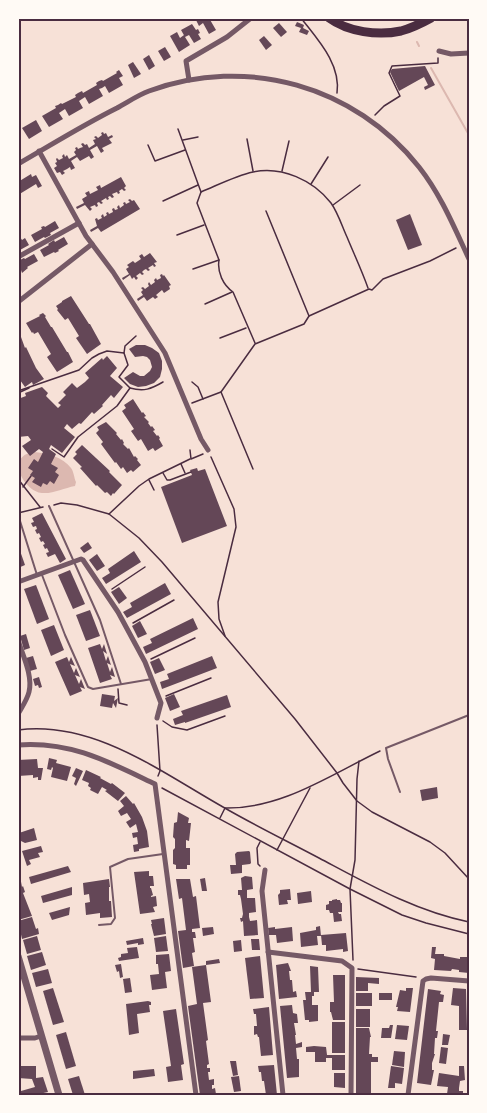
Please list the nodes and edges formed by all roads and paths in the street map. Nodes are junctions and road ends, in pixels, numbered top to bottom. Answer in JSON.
{"nodes":[{"id":1,"x":251,"y":18,"type":"edge"},
{"id":2,"x":302,"y":18,"type":"edge"},
{"id":3,"x":328,"y":18,"type":"edge"},
{"id":4,"x":431,"y":18,"type":"edge"},
{"id":5,"x":439,"y":51,"type":"joint"},
{"id":6,"x":469,"y":53,"type":"edge"},
{"id":7,"x":189,"y":80,"type":"junction"},
{"id":8,"x":336,"y":100,"type":"junction"},
{"id":9,"x":371,"y":121,"type":"junction"},
{"id":10,"x":178,"y":129,"type":"dead end"},
{"id":11,"x":198,"y":137,"type":"dead end"},
{"id":12,"x":247,"y":139,"type":"dead end"},
{"id":13,"x":182,"y":140,"type":"junction"},
{"id":14,"x":289,"y":141,"type":"dead end"},
{"id":15,"x":148,"y":145,"type":"dead end"},
{"id":16,"x":185,"y":150,"type":"junction"},
{"id":17,"x":39,"y":151,"type":"junction"},
{"id":18,"x":328,"y":157,"type":"dead end"},
{"id":19,"x":18,"y":164,"type":"edge"},
{"id":20,"x":253,"y":172,"type":"junction"},
{"id":21,"x":282,"y":172,"type":"junction"},
{"id":22,"x":198,"y":184,"type":"junction"},
{"id":23,"x":310,"y":184,"type":"junction"},
{"id":24,"x":360,"y":185,"type":"dead end"},
{"id":25,"x":201,"y":192,"type":"junction"},
{"id":26,"x":163,"y":201,"type":"dead end"},
{"id":27,"x":332,"y":205,"type":"junction"},
{"id":28,"x":266,"y":211,"type":"dead end"},
{"id":29,"x":79,"y":223,"type":"junction"},
{"id":30,"x":205,"y":224,"type":"junction"},
{"id":31,"x":177,"y":235,"type":"dead end"},
{"id":32,"x":92,"y":244,"type":"junction"},
{"id":33,"x":462,"y":244,"type":"junction"},
{"id":34,"x":18,"y":257,"type":"edge"},
{"id":35,"x":469,"y":259,"type":"edge"},
{"id":36,"x":219,"y":260,"type":"junction"},
{"id":37,"x":193,"y":269,"type":"dead end"},
{"id":38,"x":369,"y":289,"type":"junction"},
{"id":39,"x":233,"y":292,"type":"junction"},
{"id":40,"x":18,"y":302,"type":"edge"},
{"id":41,"x":205,"y":304,"type":"dead end"},
{"id":42,"x":309,"y":316,"type":"junction"},
{"id":43,"x":247,"y":327,"type":"junction"},
{"id":44,"x":136,"y":336,"type":"dead end"},
{"id":45,"x":220,"y":338,"type":"dead end"},
{"id":46,"x":255,"y":344,"type":"junction"},
{"id":47,"x":124,"y":353,"type":"junction"},
{"id":48,"x":163,"y":382,"type":"dead end"},
{"id":49,"x":192,"y":382,"type":"dead end"},
{"id":50,"x":130,"y":388,"type":"junction"},
{"id":51,"x":18,"y":392,"type":"edge"},
{"id":52,"x":221,"y":392,"type":"junction"},
{"id":53,"x":203,"y":399,"type":"junction"},
{"id":54,"x":187,"y":405,"type":"junction"},
{"id":55,"x":52,"y":449,"type":"dead end"},
{"id":56,"x":190,"y":450,"type":"dead end"},
{"id":57,"x":208,"y":450,"type":"junction"},
{"id":58,"x":191,"y":459,"type":"junction"},
{"id":59,"x":181,"y":464,"type":"junction"},
{"id":60,"x":253,"y":469,"type":"dead end"},
{"id":61,"x":163,"y":472,"type":"junction"},
{"id":62,"x":191,"y":472,"type":"dead end"},
{"id":63,"x":186,"y":474,"type":"junction"},
{"id":64,"x":31,"y":476,"type":"dead end"},
{"id":65,"x":18,"y":479,"type":"edge"},
{"id":66,"x":149,"y":479,"type":"junction"},
{"id":67,"x":24,"y":486,"type":"junction"},
{"id":68,"x":154,"y":490,"type":"dead end"},
{"id":69,"x":49,"y":506,"type":"junction"},
{"id":70,"x":40,"y":508,"type":"junction"},
{"id":71,"x":18,"y":513,"type":"edge"},
{"id":72,"x":109,"y":514,"type":"junction"},
{"id":73,"x":20,"y":522,"type":"dead end"},
{"id":74,"x":75,"y":561,"type":"junction"},
{"id":75,"x":145,"y":567,"type":"dead end"},
{"id":76,"x":39,"y":574,"type":"junction"},
{"id":77,"x":18,"y":582,"type":"edge"},
{"id":78,"x":106,"y":593,"type":"junction"},
{"id":79,"x":174,"y":600,"type":"dead end"},
{"id":80,"x":127,"y":627,"type":"junction"},
{"id":81,"x":225,"y":637,"type":"junction"},
{"id":82,"x":195,"y":638,"type":"dead end"},
{"id":83,"x":18,"y":640,"type":"edge"},
{"id":84,"x":145,"y":662,"type":"junction"},
{"id":85,"x":211,"y":678,"type":"dead end"},
{"id":86,"x":152,"y":679,"type":"junction"},
{"id":87,"x":119,"y":685,"type":"junction"},
{"id":88,"x":160,"y":698,"type":"junction"},
{"id":89,"x":128,"y":705,"type":"dead end"},
{"id":90,"x":18,"y":714,"type":"edge"},
{"id":91,"x":469,"y":716,"type":"edge"},
{"id":92,"x":225,"y":717,"type":"dead end"},
{"id":93,"x":157,"y":718,"type":"junction"},
{"id":94,"x":18,"y":730,"type":"edge"},
{"id":95,"x":18,"y":745,"type":"edge"},
{"id":96,"x":386,"y":748,"type":"junction"},
{"id":97,"x":359,"y":761,"type":"junction"},
{"id":98,"x":160,"y":771,"type":"junction"},
{"id":99,"x":337,"y":772,"type":"junction"},
{"id":100,"x":154,"y":784,"type":"junction"},
{"id":101,"x":310,"y":787,"type":"junction"},
{"id":102,"x":400,"y":792,"type":"dead end"},
{"id":103,"x":357,"y":801,"type":"junction"},
{"id":104,"x":225,"y":808,"type":"junction"},
{"id":105,"x":219,"y":819,"type":"junction"},
{"id":106,"x":283,"y":838,"type":"junction"},
{"id":107,"x":260,"y":841,"type":"junction"},
{"id":108,"x":277,"y":850,"type":"junction"},
{"id":109,"x":163,"y":854,"type":"junction"},
{"id":110,"x":265,"y":870,"type":"joint"},
{"id":111,"x":352,"y":875,"type":"junction"},
{"id":112,"x":469,"y":878,"type":"edge"},
{"id":113,"x":350,"y":889,"type":"junction"},
{"id":114,"x":469,"y":922,"type":"edge"},
{"id":115,"x":99,"y":925,"type":"dead end"},
{"id":116,"x":469,"y":934,"type":"edge"},
{"id":117,"x":268,"y":952,"type":"junction"},
{"id":118,"x":18,"y":956,"type":"edge"},
{"id":119,"x":352,"y":968,"type":"junction"},
{"id":120,"x":426,"y":979,"type":"junction"},
{"id":121,"x":469,"y":981,"type":"edge"},
{"id":122,"x":41,"y":1036,"type":"junction"},
{"id":123,"x":18,"y":1038,"type":"edge"},
{"id":124,"x":59,"y":1095,"type":"edge"},
{"id":125,"x":196,"y":1095,"type":"edge"},
{"id":126,"x":283,"y":1095,"type":"edge"},
{"id":127,"x":351,"y":1095,"type":"edge"},
{"id":128,"x":408,"y":1095,"type":"edge"}],
"edges":[{"from":1,"to":7,"type":"street"},
{"from":2,"to":8,"type":"path"},
{"from":3,"to":4,"type":"highway"},
{"from":5,"to":6,"type":"street"},
{"from":5,"to":9,"type":"path"},
{"from":7,"to":8,"type":"street"},
{"from":7,"to":17,"type":"street"},
{"from":8,"to":9,"type":"street"},
{"from":9,"to":33,"type":"street"},
{"from":10,"to":13,"type":"path"},
{"from":11,"to":13,"type":"path"},
{"from":12,"to":20,"type":"path"},
{"from":13,"to":16,"type":"path"},
{"from":14,"to":21,"type":"path"},
{"from":15,"to":16,"type":"path"},
{"from":16,"to":22,"type":"path"},
{"from":17,"to":19,"type":"street"},
{"from":17,"to":29,"type":"street"},
{"from":18,"to":23,"type":"path"},
{"from":20,"to":21,"type":"path"},
{"from":20,"to":25,"type":"path"},
{"from":21,"to":23,"type":"path"},
{"from":22,"to":25,"type":"path"},
{"from":22,"to":26,"type":"path"},
{"from":23,"to":27,"type":"path"},
{"from":24,"to":27,"type":"path"},
{"from":25,"to":30,"type":"path"},
{"from":27,"to":38,"type":"path"},
{"from":28,"to":42,"type":"path"},
{"from":29,"to":32,"type":"street"},
{"from":29,"to":34,"type":"street"},
{"from":30,"to":31,"type":"path"},
{"from":30,"to":36,"type":"path"},
{"from":32,"to":40,"type":"street"},
{"from":32,"to":54,"type":"street"},
{"from":33,"to":35,"type":"street"},
{"from":33,"to":38,"type":"path"},
{"from":36,"to":37,"type":"path"},
{"from":36,"to":39,"type":"path"},
{"from":38,"to":42,"type":"path"},
{"from":39,"to":41,"type":"path"},
{"from":39,"to":43,"type":"path"},
{"from":42,"to":46,"type":"path"},
{"from":43,"to":45,"type":"path"},
{"from":43,"to":46,"type":"path"},
{"from":44,"to":47,"type":"path"},
{"from":46,"to":52,"type":"path"},
{"from":47,"to":50,"type":"path"},
{"from":47,"to":51,"type":"path"},
{"from":48,"to":50,"type":"path"},
{"from":49,"to":53,"type":"path"},
{"from":50,"to":55,"type":"path"},
{"from":52,"to":53,"type":"path"},
{"from":52,"to":60,"type":"path"},
{"from":53,"to":54,"type":"path"},
{"from":54,"to":57,"type":"street"},
{"from":56,"to":58,"type":"path"},
{"from":57,"to":58,"type":"path"},
{"from":57,"to":81,"type":"path"},
{"from":58,"to":59,"type":"path"},
{"from":59,"to":61,"type":"path"},
{"from":59,"to":63,"type":"path"},
{"from":61,"to":63,"type":"path"},
{"from":61,"to":66,"type":"path"},
{"from":62,"to":63,"type":"path"},
{"from":64,"to":67,"type":"path"},
{"from":65,"to":67,"type":"path"},
{"from":66,"to":68,"type":"path"},
{"from":66,"to":72,"type":"path"},
{"from":67,"to":70,"type":"path"},
{"from":69,"to":70,"type":"path"},
{"from":69,"to":72,"type":"path"},
{"from":69,"to":74,"type":"lane"},
{"from":70,"to":71,"type":"path"},
{"from":72,"to":81,"type":"path"},
{"from":73,"to":76,"type":"lane"},
{"from":74,"to":76,"type":"street"},
{"from":74,"to":78,"type":"street"},
{"from":74,"to":87,"type":"lane"},
{"from":75,"to":78,"type":"path"},
{"from":76,"to":77,"type":"street"},
{"from":76,"to":87,"type":"lane"},
{"from":78,"to":80,"type":"street"},
{"from":79,"to":80,"type":"path"},
{"from":80,"to":84,"type":"street"},
{"from":81,"to":99,"type":"path"},
{"from":82,"to":84,"type":"path"},
{"from":83,"to":90,"type":"street"},
{"from":84,"to":86,"type":"street"},
{"from":85,"to":88,"type":"path"},
{"from":86,"to":87,"type":"lane"},
{"from":86,"to":88,"type":"street"},
{"from":87,"to":89,"type":"path"},
{"from":88,"to":93,"type":"street"},
{"from":91,"to":96,"type":"lane"},
{"from":92,"to":93,"type":"path"},
{"from":93,"to":98,"type":"path"},
{"from":94,"to":98,"type":"path"},
{"from":95,"to":100,"type":"street"},
{"from":96,"to":97,"type":"path"},
{"from":96,"to":102,"type":"lane"},
{"from":97,"to":99,"type":"path"},
{"from":97,"to":103,"type":"path"},
{"from":98,"to":100,"type":"path"},
{"from":98,"to":104,"type":"path"},
{"from":99,"to":101,"type":"path"},
{"from":99,"to":103,"type":"path"},
{"from":100,"to":105,"type":"path"},
{"from":100,"to":109,"type":"street"},
{"from":101,"to":104,"type":"path"},
{"from":101,"to":106,"type":"path"},
{"from":103,"to":111,"type":"path"},
{"from":103,"to":112,"type":"path"},
{"from":104,"to":105,"type":"path"},
{"from":104,"to":106,"type":"path"},
{"from":105,"to":107,"type":"path"},
{"from":106,"to":108,"type":"path"},
{"from":106,"to":111,"type":"path"},
{"from":107,"to":108,"type":"path"},
{"from":107,"to":110,"type":"path"},
{"from":108,"to":113,"type":"path"},
{"from":109,"to":115,"type":"lane"},
{"from":109,"to":125,"type":"street"},
{"from":110,"to":117,"type":"street"},
{"from":111,"to":113,"type":"path"},
{"from":111,"to":114,"type":"path"},
{"from":113,"to":116,"type":"path"},
{"from":113,"to":119,"type":"path"},
{"from":117,"to":119,"type":"street"},
{"from":117,"to":126,"type":"street"},
{"from":118,"to":122,"type":"street"},
{"from":119,"to":120,"type":"path"},
{"from":119,"to":127,"type":"street"},
{"from":120,"to":121,"type":"street"},
{"from":120,"to":128,"type":"street"},
{"from":122,"to":123,"type":"street"},
{"from":122,"to":124,"type":"street"}]}
